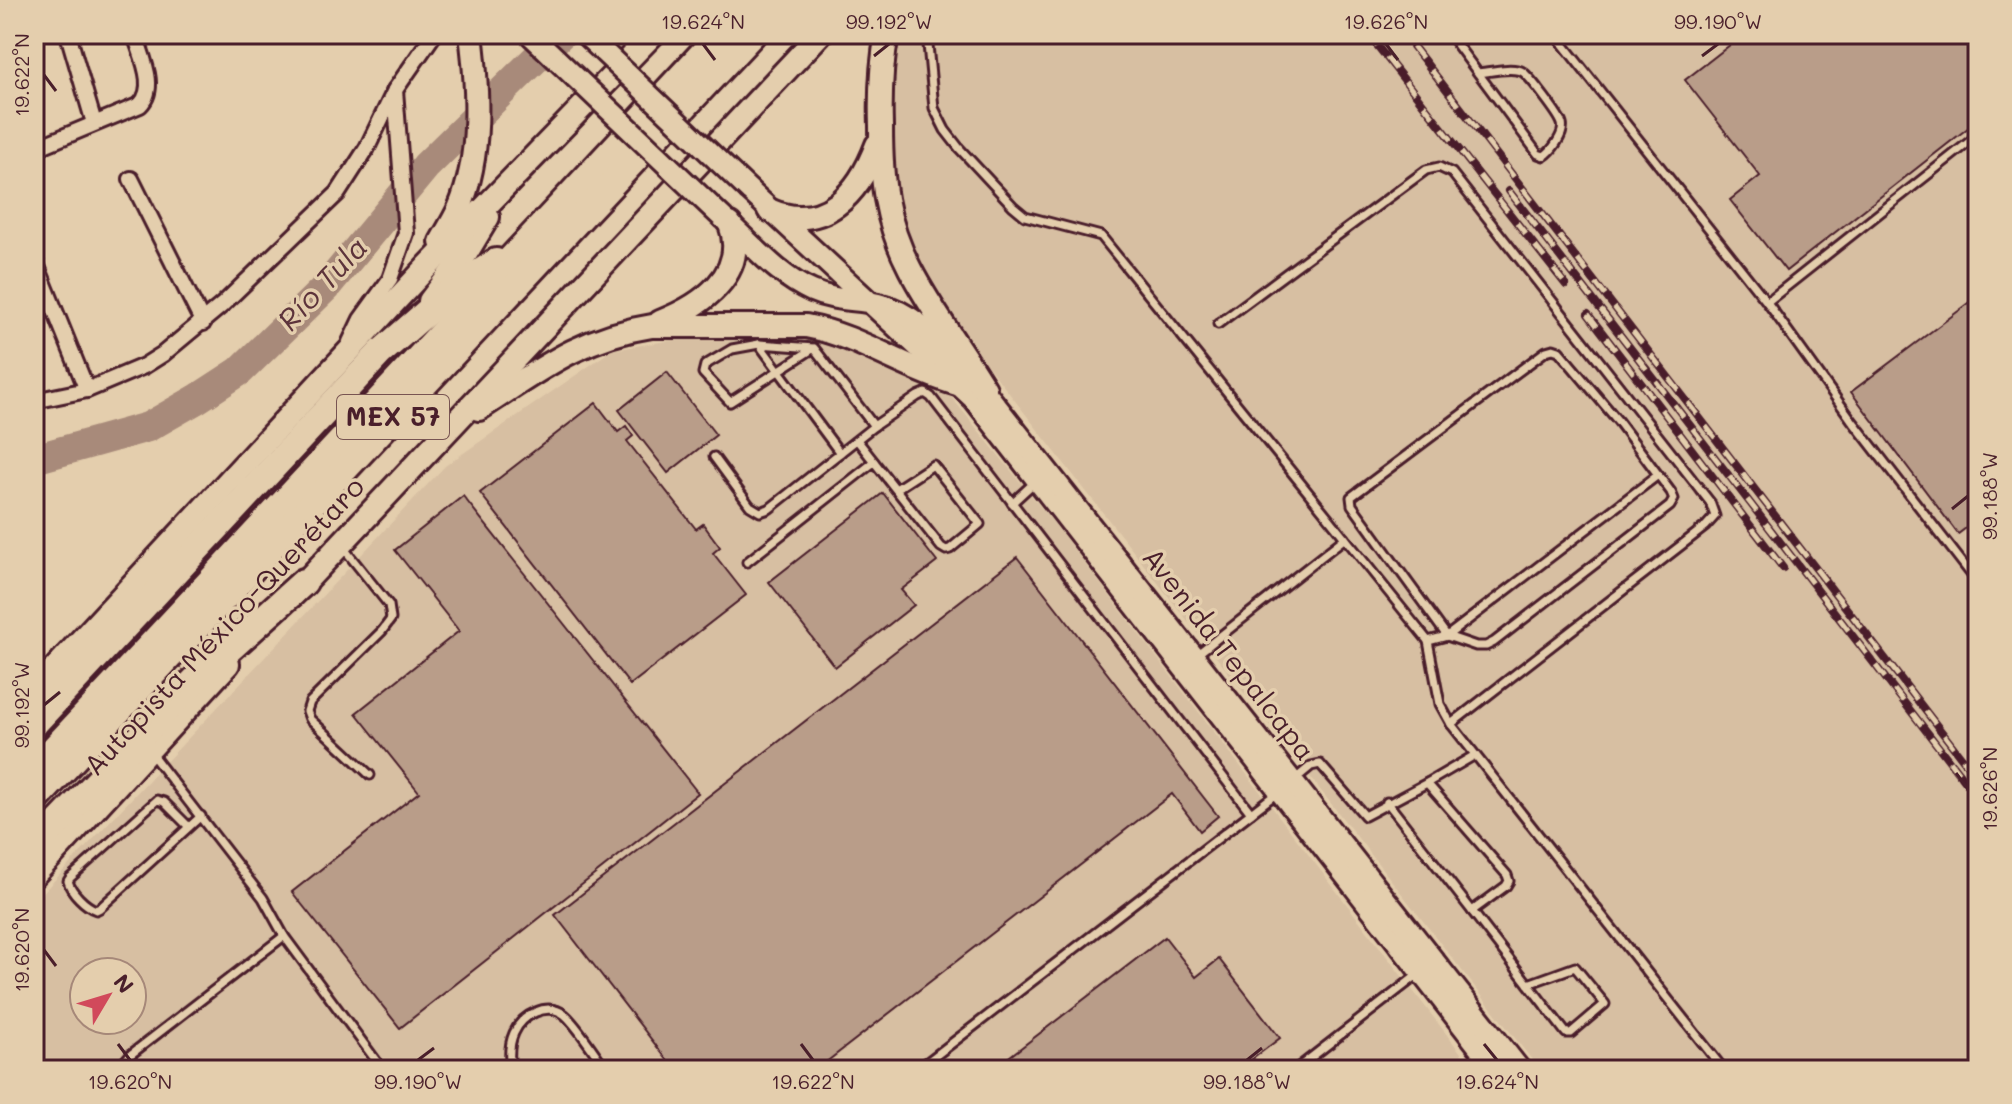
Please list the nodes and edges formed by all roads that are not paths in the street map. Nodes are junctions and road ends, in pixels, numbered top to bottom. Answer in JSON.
{"nodes":[{"id":1,"x":68,"y":34,"type":"edge"},
{"id":2,"x":135,"y":34,"type":"edge"},
{"id":3,"x":434,"y":34,"type":"edge"},
{"id":4,"x":530,"y":34,"type":"edge"},
{"id":5,"x":585,"y":34,"type":"edge"},
{"id":6,"x":653,"y":34,"type":"edge"},
{"id":7,"x":721,"y":34,"type":"edge"},
{"id":8,"x":752,"y":34,"type":"edge"},
{"id":9,"x":820,"y":34,"type":"edge"},
{"id":10,"x":887,"y":34,"type":"edge"},
{"id":11,"x":927,"y":34,"type":"edge"},
{"id":12,"x":1449,"y":34,"type":"edge"},
{"id":13,"x":1555,"y":34,"type":"edge"},
{"id":14,"x":472,"y":45,"type":"edge"},
{"id":15,"x":1478,"y":73,"type":"junction"},
{"id":16,"x":395,"y":90,"type":"junction"},
{"id":17,"x":94,"y":123,"type":"junction"},
{"id":18,"x":881,"y":128,"type":"junction"},
{"id":19,"x":1978,"y":135,"type":"edge"},
{"id":20,"x":34,"y":149,"type":"edge"},
{"id":21,"x":131,"y":179,"type":"dead end"},
{"id":22,"x":506,"y":185,"type":"junction"},
{"id":23,"x":769,"y":210,"type":"junction"},
{"id":24,"x":727,"y":222,"type":"junction"},
{"id":25,"x":520,"y":249,"type":"junction"},
{"id":26,"x":34,"y":259,"type":"edge"},
{"id":27,"x":427,"y":267,"type":"junction"},
{"id":28,"x":868,"y":302,"type":"junction"},
{"id":29,"x":1767,"y":302,"type":"junction"},
{"id":30,"x":203,"y":323,"type":"junction"},
{"id":31,"x":1218,"y":324,"type":"dead end"},
{"id":32,"x":409,"y":325,"type":"junction"},
{"id":33,"x":652,"y":326,"type":"junction"},
{"id":34,"x":759,"y":344,"type":"junction"},
{"id":35,"x":814,"y":348,"type":"junction"},
{"id":36,"x":342,"y":358,"type":"junction"},
{"id":37,"x":779,"y":370,"type":"junction"},
{"id":38,"x":957,"y":384,"type":"junction"},
{"id":39,"x":985,"y":389,"type":"junction"},
{"id":40,"x":87,"y":390,"type":"junction"},
{"id":41,"x":34,"y":401,"type":"edge"},
{"id":42,"x":874,"y":426,"type":"junction"},
{"id":43,"x":450,"y":429,"type":"junction"},
{"id":44,"x":857,"y":440,"type":"junction"},
{"id":45,"x":840,"y":453,"type":"junction"},
{"id":46,"x":714,"y":457,"type":"dead end"},
{"id":47,"x":874,"y":462,"type":"junction"},
{"id":48,"x":1658,"y":475,"type":"junction"},
{"id":49,"x":1037,"y":480,"type":"junction"},
{"id":50,"x":896,"y":489,"type":"junction"},
{"id":51,"x":1012,"y":503,"type":"junction"},
{"id":52,"x":1345,"y":538,"type":"junction"},
{"id":53,"x":341,"y":544,"type":"junction"},
{"id":54,"x":747,"y":562,"type":"dead end"},
{"id":55,"x":253,"y":566,"type":"junction"},
{"id":56,"x":304,"y":582,"type":"junction"},
{"id":57,"x":1978,"y":583,"type":"edge"},
{"id":58,"x":1447,"y":636,"type":"junction"},
{"id":59,"x":1428,"y":641,"type":"junction"},
{"id":60,"x":1195,"y":656,"type":"junction"},
{"id":61,"x":34,"y":691,"type":"edge"},
{"id":62,"x":34,"y":724,"type":"edge"},
{"id":63,"x":1451,"y":724,"type":"junction"},
{"id":64,"x":148,"y":750,"type":"junction"},
{"id":65,"x":1475,"y":755,"type":"junction"},
{"id":66,"x":110,"y":766,"type":"junction"},
{"id":67,"x":34,"y":770,"type":"edge"},
{"id":68,"x":370,"y":775,"type":"dead end"},
{"id":69,"x":1427,"y":783,"type":"junction"},
{"id":70,"x":1286,"y":786,"type":"junction"},
{"id":71,"x":34,"y":801,"type":"edge"},
{"id":72,"x":1387,"y":802,"type":"junction"},
{"id":73,"x":1251,"y":813,"type":"junction"},
{"id":74,"x":201,"y":816,"type":"junction"},
{"id":75,"x":189,"y":827,"type":"junction"},
{"id":76,"x":34,"y":848,"type":"edge"},
{"id":77,"x":34,"y":875,"type":"edge"},
{"id":78,"x":1472,"y":911,"type":"junction"},
{"id":79,"x":284,"y":936,"type":"junction"},
{"id":80,"x":1428,"y":967,"type":"junction"},
{"id":81,"x":1528,"y":984,"type":"junction"},
{"id":82,"x":117,"y":1070,"type":"edge"},
{"id":83,"x":383,"y":1070,"type":"edge"},
{"id":84,"x":511,"y":1070,"type":"edge"},
{"id":85,"x":607,"y":1070,"type":"edge"},
{"id":86,"x":917,"y":1070,"type":"edge"},
{"id":87,"x":1295,"y":1070,"type":"edge"},
{"id":88,"x":1497,"y":1070,"type":"edge"},
{"id":89,"x":1520,"y":1070,"type":"edge"},
{"id":90,"x":1724,"y":1070,"type":"edge"}],
"edges":[{"from":1,"to":17,"type":"street"},
{"from":2,"to":17,"type":"street"},
{"from":3,"to":16,"type":"street"},
{"from":4,"to":24,"type":"main road","name":"Avenida Tepalcapa","bridge":true},
{"from":5,"to":23,"type":"main road","name":"Avenida Tepalcapa","bridge":true},
{"from":6,"to":22,"type":"main road"},
{"from":7,"to":25,"type":"highway","number":"MEX 57"},
{"from":8,"to":55,"type":"highway","number":"MEX 57"},
{"from":9,"to":43,"type":"main road","name":"Autopista México-Querétaro"},
{"from":10,"to":18,"type":"main road"},
{"from":11,"to":52,"type":"lane"},
{"from":12,"to":15,"type":"lane"},
{"from":13,"to":29,"type":"lane"},
{"from":14,"to":27,"type":"main road"},
{"from":15,"to":15,"type":"lane"},
{"from":16,"to":30,"type":"street"},
{"from":16,"to":36,"type":"street"},
{"from":17,"to":20,"type":"street"},
{"from":18,"to":23,"type":"main road"},
{"from":18,"to":39,"type":"main road"},
{"from":19,"to":29,"type":"lane"},
{"from":21,"to":30,"type":"street"},
{"from":22,"to":27,"type":"main road"},
{"from":22,"to":32,"type":"main road"},
{"from":23,"to":28,"type":"main road","name":"Avenida Tepalcapa"},
{"from":24,"to":28,"type":"main road","name":"Avenida Tepalcapa"},
{"from":24,"to":33,"type":"main road"},
{"from":25,"to":32,"type":"highway"},
{"from":25,"to":67,"type":"highway","number":"MEX 57"},
{"from":26,"to":40,"type":"street"},
{"from":27,"to":36,"type":"main road"},
{"from":28,"to":38,"type":"main road","name":"Avenida Tepalcapa"},
{"from":28,"to":39,"type":"main road","name":"Avenida Tepalcapa"},
{"from":29,"to":57,"type":"lane"},
{"from":30,"to":40,"type":"street"},
{"from":31,"to":63,"type":"lane"},
{"from":32,"to":62,"type":"highway"},
{"from":33,"to":38,"type":"main road"},
{"from":33,"to":43,"type":"main road"},
{"from":34,"to":35,"type":"lane"},
{"from":34,"to":37,"type":"lane"},
{"from":34,"to":37,"type":"lane"},
{"from":35,"to":37,"type":"lane"},
{"from":35,"to":42,"type":"lane"},
{"from":36,"to":61,"type":"main road"},
{"from":37,"to":45,"type":"lane"},
{"from":38,"to":49,"type":"main road","name":"Avenida Tepalcapa"},
{"from":39,"to":60,"type":"main road","name":"Avenida Tepalcapa"},
{"from":40,"to":41,"type":"street"},
{"from":42,"to":44,"type":"lane"},
{"from":42,"to":51,"type":"lane"},
{"from":43,"to":53,"type":"main road","name":"Autopista México-Querétaro"},
{"from":44,"to":45,"type":"lane"},
{"from":44,"to":47,"type":"lane"},
{"from":45,"to":46,"type":"lane"},
{"from":47,"to":50,"type":"lane"},
{"from":47,"to":54,"type":"lane"},
{"from":48,"to":58,"type":"lane"},
{"from":48,"to":58,"type":"lane"},
{"from":48,"to":58,"type":"lane"},
{"from":49,"to":51,"type":"lane"},
{"from":49,"to":70,"type":"main road","name":"Avenida Tepalcapa"},
{"from":50,"to":50,"type":"lane"},
{"from":51,"to":73,"type":"lane"},
{"from":52,"to":59,"type":"lane"},
{"from":52,"to":60,"type":"lane"},
{"from":53,"to":56,"type":"main road","name":"Autopista México-Querétaro"},
{"from":53,"to":68,"type":"lane"},
{"from":55,"to":66,"type":"highway"},
{"from":55,"to":71,"type":"highway","number":"MEX 57"},
{"from":56,"to":64,"type":"main road","name":"Autopista México-Querétaro"},
{"from":56,"to":66,"type":"highway"},
{"from":58,"to":59,"type":"lane"},
{"from":59,"to":63,"type":"lane"},
{"from":60,"to":70,"type":"main road","name":"Avenida Tepalcapa"},
{"from":63,"to":65,"type":"lane"},
{"from":64,"to":74,"type":"lane"},
{"from":64,"to":77,"type":"main road","name":"Autopista México-Querétaro"},
{"from":65,"to":69,"type":"lane"},
{"from":65,"to":90,"type":"lane"},
{"from":66,"to":76,"type":"highway"},
{"from":69,"to":72,"type":"lane"},
{"from":69,"to":78,"type":"lane"},
{"from":70,"to":72,"type":"lane"},
{"from":70,"to":73,"type":"lane"},
{"from":70,"to":80,"type":"main road","name":"Avenida Tepalcapa"},
{"from":72,"to":78,"type":"lane"},
{"from":73,"to":86,"type":"lane"},
{"from":74,"to":75,"type":"lane"},
{"from":74,"to":79,"type":"lane"},
{"from":75,"to":75,"type":"lane"},
{"from":78,"to":81,"type":"lane"},
{"from":79,"to":82,"type":"lane"},
{"from":79,"to":83,"type":"lane"},
{"from":80,"to":87,"type":"lane"},
{"from":80,"to":88,"type":"main road","name":"Avenida Tepalcapa"},
{"from":80,"to":89,"type":"main road","name":"Avenida Tepalcapa"},
{"from":81,"to":81,"type":"lane"},
{"from":84,"to":85,"type":"lane"}]}
